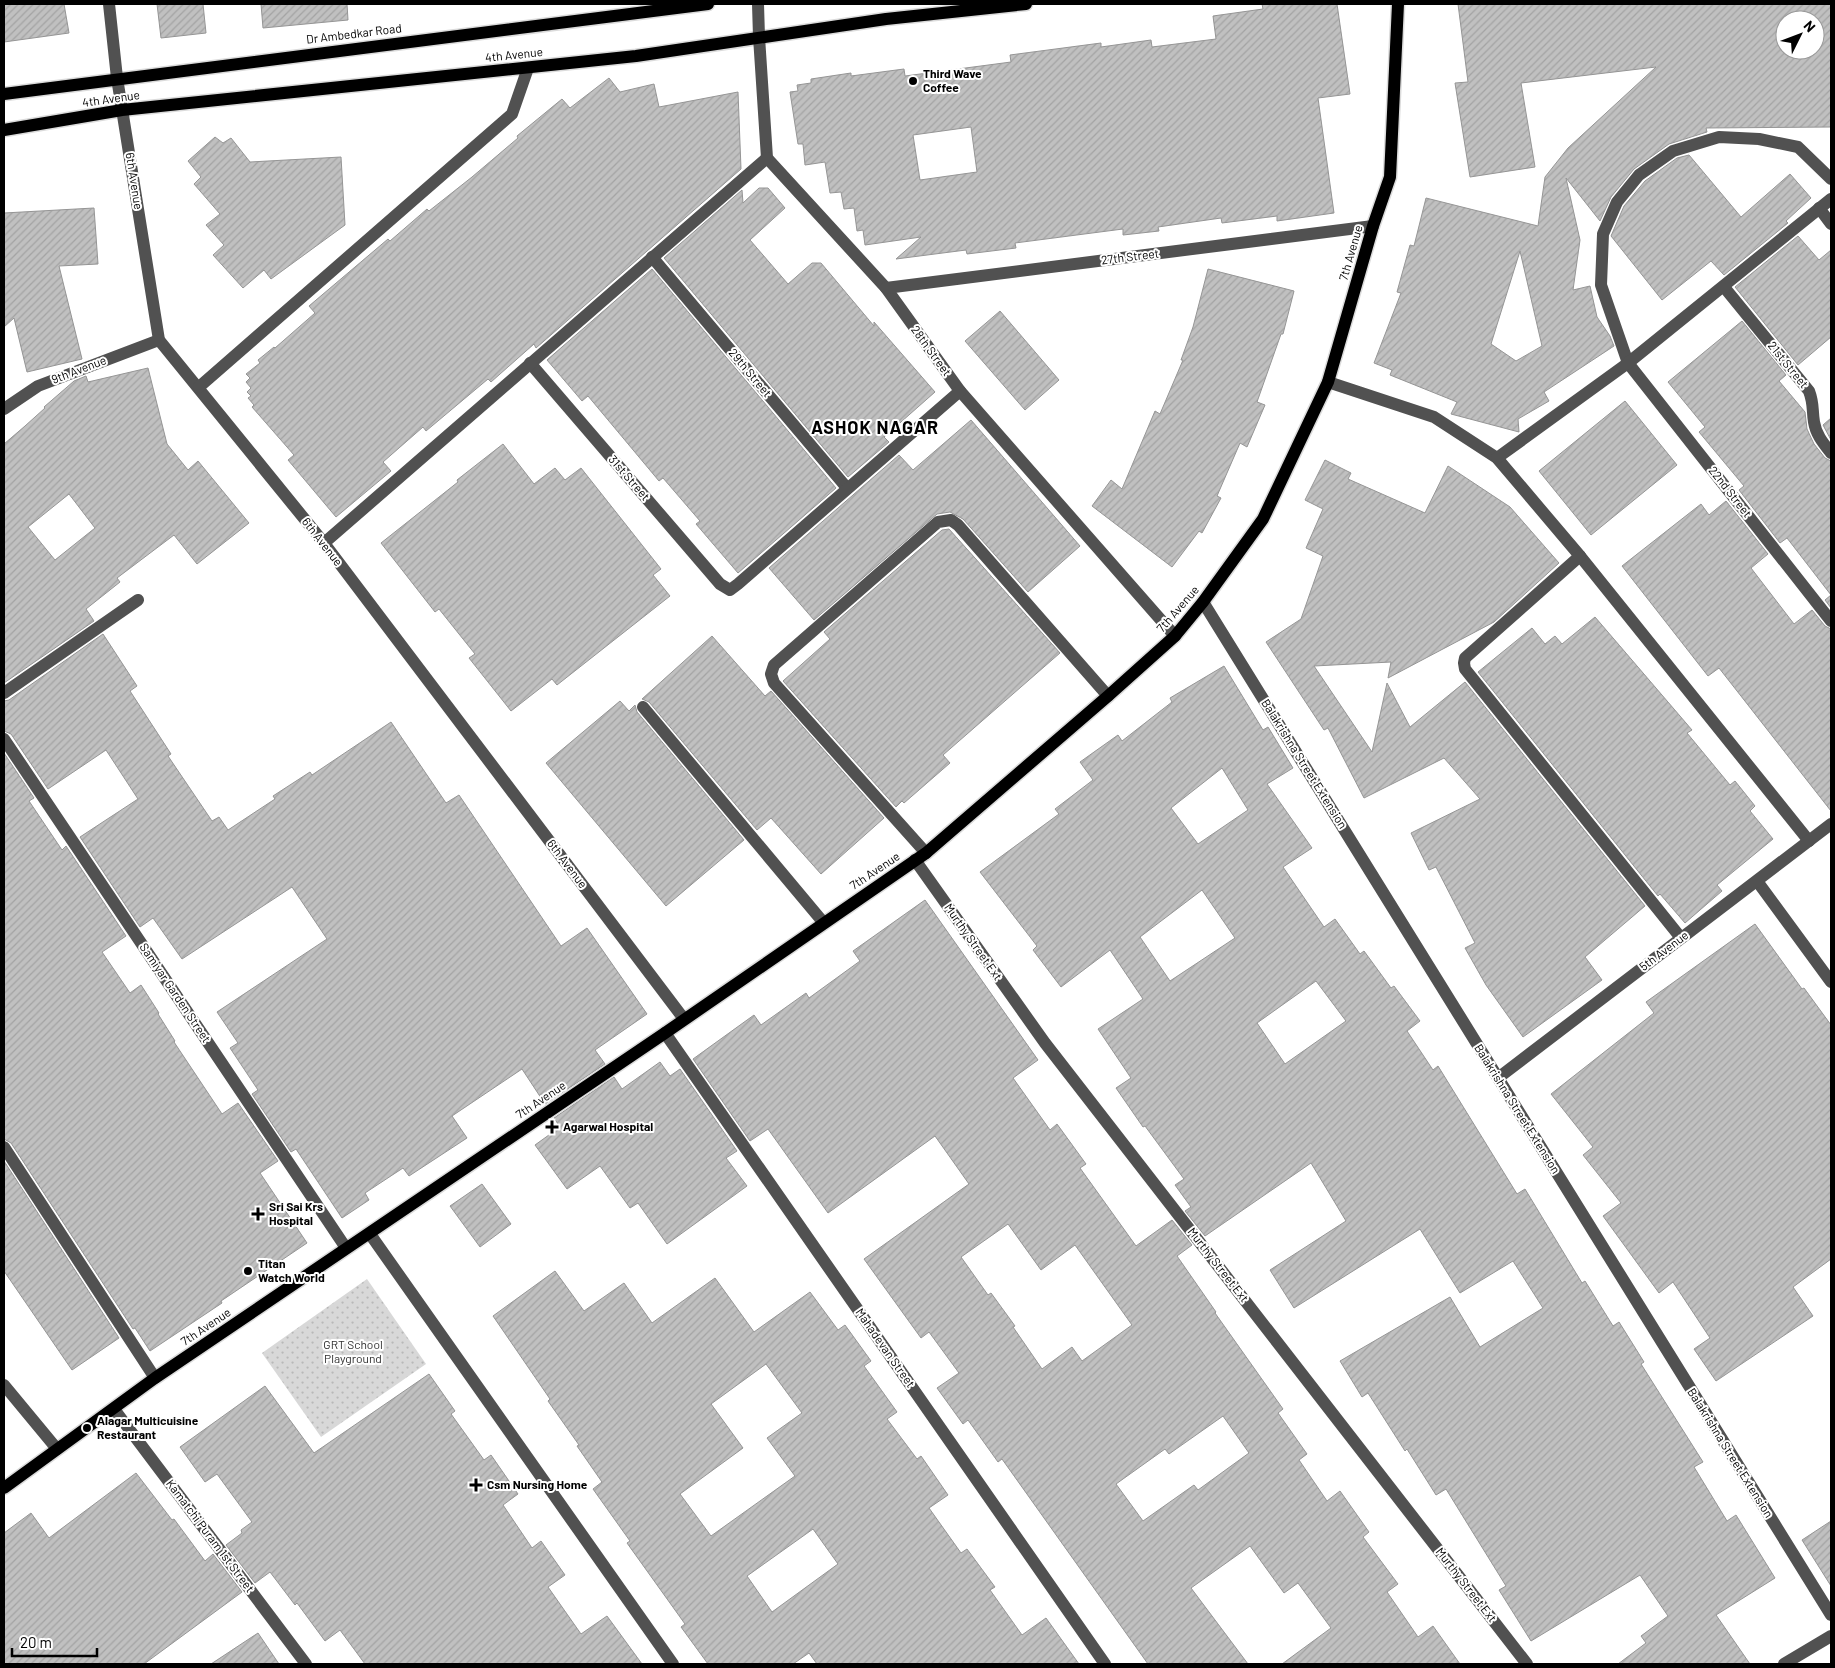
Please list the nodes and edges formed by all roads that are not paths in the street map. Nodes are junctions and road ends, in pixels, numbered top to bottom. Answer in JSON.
{"nodes":[{"id":1,"x":108,"y":4,"type":"edge"},
{"id":2,"x":708,"y":4,"type":"edge"},
{"id":3,"x":758,"y":4,"type":"edge"},
{"id":4,"x":1026,"y":4,"type":"edge"},
{"id":5,"x":1398,"y":4,"type":"edge"},
{"id":6,"x":759,"y":37,"type":"junction"},
{"id":7,"x":528,"y":68,"type":"junction"},
{"id":8,"x":117,"y":78,"type":"junction"},
{"id":9,"x":4,"y":94,"type":"edge"},
{"id":10,"x":122,"y":110,"type":"junction"},
{"id":11,"x":4,"y":130,"type":"edge"},
{"id":12,"x":767,"y":158,"type":"junction"},
{"id":13,"x":1831,"y":179,"type":"edge"},
{"id":14,"x":1831,"y":199,"type":"edge"},
{"id":15,"x":1819,"y":208,"type":"junction"},
{"id":16,"x":1831,"y":224,"type":"edge"},
{"id":17,"x":1373,"y":226,"type":"junction"},
{"id":18,"x":652,"y":257,"type":"junction"},
{"id":19,"x":1724,"y":286,"type":"junction"},
{"id":20,"x":886,"y":288,"type":"junction"},
{"id":21,"x":159,"y":340,"type":"junction"},
{"id":22,"x":530,"y":363,"type":"junction"},
{"id":23,"x":1628,"y":363,"type":"junction"},
{"id":24,"x":1328,"y":382,"type":"junction"},
{"id":25,"x":199,"y":388,"type":"junction"},
{"id":26,"x":960,"y":391,"type":"junction"},
{"id":27,"x":4,"y":409,"type":"edge"},
{"id":28,"x":1831,"y":453,"type":"edge"},
{"id":29,"x":1497,"y":458,"type":"junction"},
{"id":30,"x":847,"y":488,"type":"junction"},
{"id":31,"x":324,"y":544,"type":"junction"},
{"id":32,"x":1580,"y":556,"type":"junction"},
{"id":33,"x":138,"y":600,"type":"dead end"},
{"id":34,"x":1203,"y":602,"type":"junction"},
{"id":35,"x":1831,"y":621,"type":"edge"},
{"id":36,"x":1174,"y":636,"type":"junction"},
{"id":37,"x":4,"y":694,"type":"edge"},
{"id":38,"x":1108,"y":696,"type":"junction"},
{"id":39,"x":643,"y":707,"type":"dead end"},
{"id":40,"x":4,"y":739,"type":"edge"},
{"id":41,"x":1831,"y":824,"type":"edge"},
{"id":42,"x":1809,"y":842,"type":"junction"},
{"id":43,"x":921,"y":856,"type":"junction"},
{"id":44,"x":1757,"y":881,"type":"junction"},
{"id":45,"x":824,"y":922,"type":"junction"},
{"id":46,"x":1681,"y":938,"type":"junction"},
{"id":47,"x":1831,"y":982,"type":"edge"},
{"id":48,"x":684,"y":1019,"type":"junction"},
{"id":49,"x":665,"y":1033,"type":"junction"},
{"id":50,"x":1498,"y":1078,"type":"junction"},
{"id":51,"x":4,"y":1146,"type":"edge"},
{"id":52,"x":370,"y":1234,"type":"junction"},
{"id":53,"x":346,"y":1248,"type":"junction"},
{"id":54,"x":155,"y":1378,"type":"junction"},
{"id":55,"x":4,"y":1385,"type":"edge"},
{"id":56,"x":114,"y":1408,"type":"junction"},
{"id":57,"x":57,"y":1449,"type":"junction"},
{"id":58,"x":4,"y":1488,"type":"edge"},
{"id":59,"x":1831,"y":1615,"type":"edge"},
{"id":60,"x":1831,"y":1636,"type":"edge"},
{"id":61,"x":306,"y":1664,"type":"edge"},
{"id":62,"x":673,"y":1664,"type":"edge"},
{"id":63,"x":1105,"y":1664,"type":"edge"},
{"id":64,"x":1527,"y":1664,"type":"edge"},
{"id":65,"x":1784,"y":1664,"type":"edge"}],
"edges":[{"from":1,"to":8,"type":"street","name":"6th Avenue"},
{"from":2,"to":8,"type":"main road","name":"Dr Ambedkar Road"},
{"from":3,"to":6,"type":"street"},
{"from":4,"to":6,"type":"main road","name":"4th Avenue"},
{"from":5,"to":17,"type":"main road","name":"7th Avenue"},
{"from":6,"to":7,"type":"main road","name":"4th Avenue"},
{"from":6,"to":12,"type":"street"},
{"from":7,"to":10,"type":"main road","name":"4th Avenue"},
{"from":7,"to":25,"type":"street"},
{"from":8,"to":9,"type":"main road","name":"Dr Ambedkar Road"},
{"from":8,"to":10,"type":"street","name":"6th Avenue"},
{"from":10,"to":11,"type":"main road","name":"4th Avenue"},
{"from":10,"to":21,"type":"street","name":"6th Avenue"},
{"from":12,"to":18,"type":"street"},
{"from":12,"to":20,"type":"street","name":"28th Street"},
{"from":13,"to":23,"type":"street","name":"22nd Street"},
{"from":14,"to":15,"type":"street"},
{"from":15,"to":16,"type":"street"},
{"from":15,"to":19,"type":"street"},
{"from":17,"to":20,"type":"street","name":"27th Street"},
{"from":17,"to":24,"type":"main road","name":"7th Avenue"},
{"from":18,"to":22,"type":"street"},
{"from":18,"to":30,"type":"street","name":"29th Street"},
{"from":19,"to":23,"type":"street"},
{"from":19,"to":28,"type":"street","name":"21st Street"},
{"from":20,"to":26,"type":"street","name":"28th Street"},
{"from":21,"to":25,"type":"street","name":"6th Avenue"},
{"from":21,"to":27,"type":"street","name":"9th Avenue"},
{"from":22,"to":30,"type":"street","name":"31st Street"},
{"from":22,"to":31,"type":"street"},
{"from":23,"to":29,"type":"street"},
{"from":23,"to":35,"type":"street","name":"22nd Street"},
{"from":24,"to":29,"type":"street"},
{"from":24,"to":34,"type":"main road","name":"7th Avenue"},
{"from":25,"to":31,"type":"street","name":"6th Avenue"},
{"from":26,"to":30,"type":"street"},
{"from":26,"to":36,"type":"street","name":"28th Street"},
{"from":29,"to":32,"type":"street"},
{"from":31,"to":48,"type":"street","name":"6th Avenue"},
{"from":32,"to":42,"type":"street"},
{"from":32,"to":46,"type":"street"},
{"from":33,"to":37,"type":"street"},
{"from":34,"to":36,"type":"main road","name":"7th Avenue"},
{"from":34,"to":50,"type":"street","name":"Balakrishna Street Extension"},
{"from":36,"to":38,"type":"main road","name":"7th Avenue"},
{"from":38,"to":43,"type":"main road","name":"7th Avenue"},
{"from":38,"to":43,"type":"street","name":"Murthy Street Ext"},
{"from":39,"to":45,"type":"street"},
{"from":40,"to":53,"type":"street","name":"Samiyar Garden Street"},
{"from":41,"to":42,"type":"street","name":"5th Avenue"},
{"from":42,"to":44,"type":"street","name":"5th Avenue"},
{"from":43,"to":45,"type":"main road","name":"7th Avenue"},
{"from":43,"to":64,"type":"street","name":"Murthy Street Ext"},
{"from":44,"to":46,"type":"street","name":"5th Avenue"},
{"from":44,"to":47,"type":"street"},
{"from":45,"to":48,"type":"main road","name":"7th Avenue"},
{"from":46,"to":50,"type":"street","name":"5th Avenue"},
{"from":48,"to":49,"type":"main road","name":"7th Avenue"},
{"from":49,"to":52,"type":"main road","name":"7th Avenue"},
{"from":49,"to":63,"type":"street","name":"Mahadevan Street"},
{"from":50,"to":59,"type":"street","name":"Balakrishna Street Extension"},
{"from":51,"to":54,"type":"street"},
{"from":52,"to":53,"type":"main road","name":"7th Avenue"},
{"from":52,"to":62,"type":"street"},
{"from":53,"to":54,"type":"main road","name":"7th Avenue"},
{"from":54,"to":56,"type":"main road","name":"7th Avenue"},
{"from":55,"to":57,"type":"street"},
{"from":56,"to":57,"type":"main road","name":"7th Avenue"},
{"from":56,"to":61,"type":"street","name":"Kamatchi Puram 1st Street"},
{"from":57,"to":58,"type":"main road","name":"7th Avenue"},
{"from":60,"to":65,"type":"street"}]}
